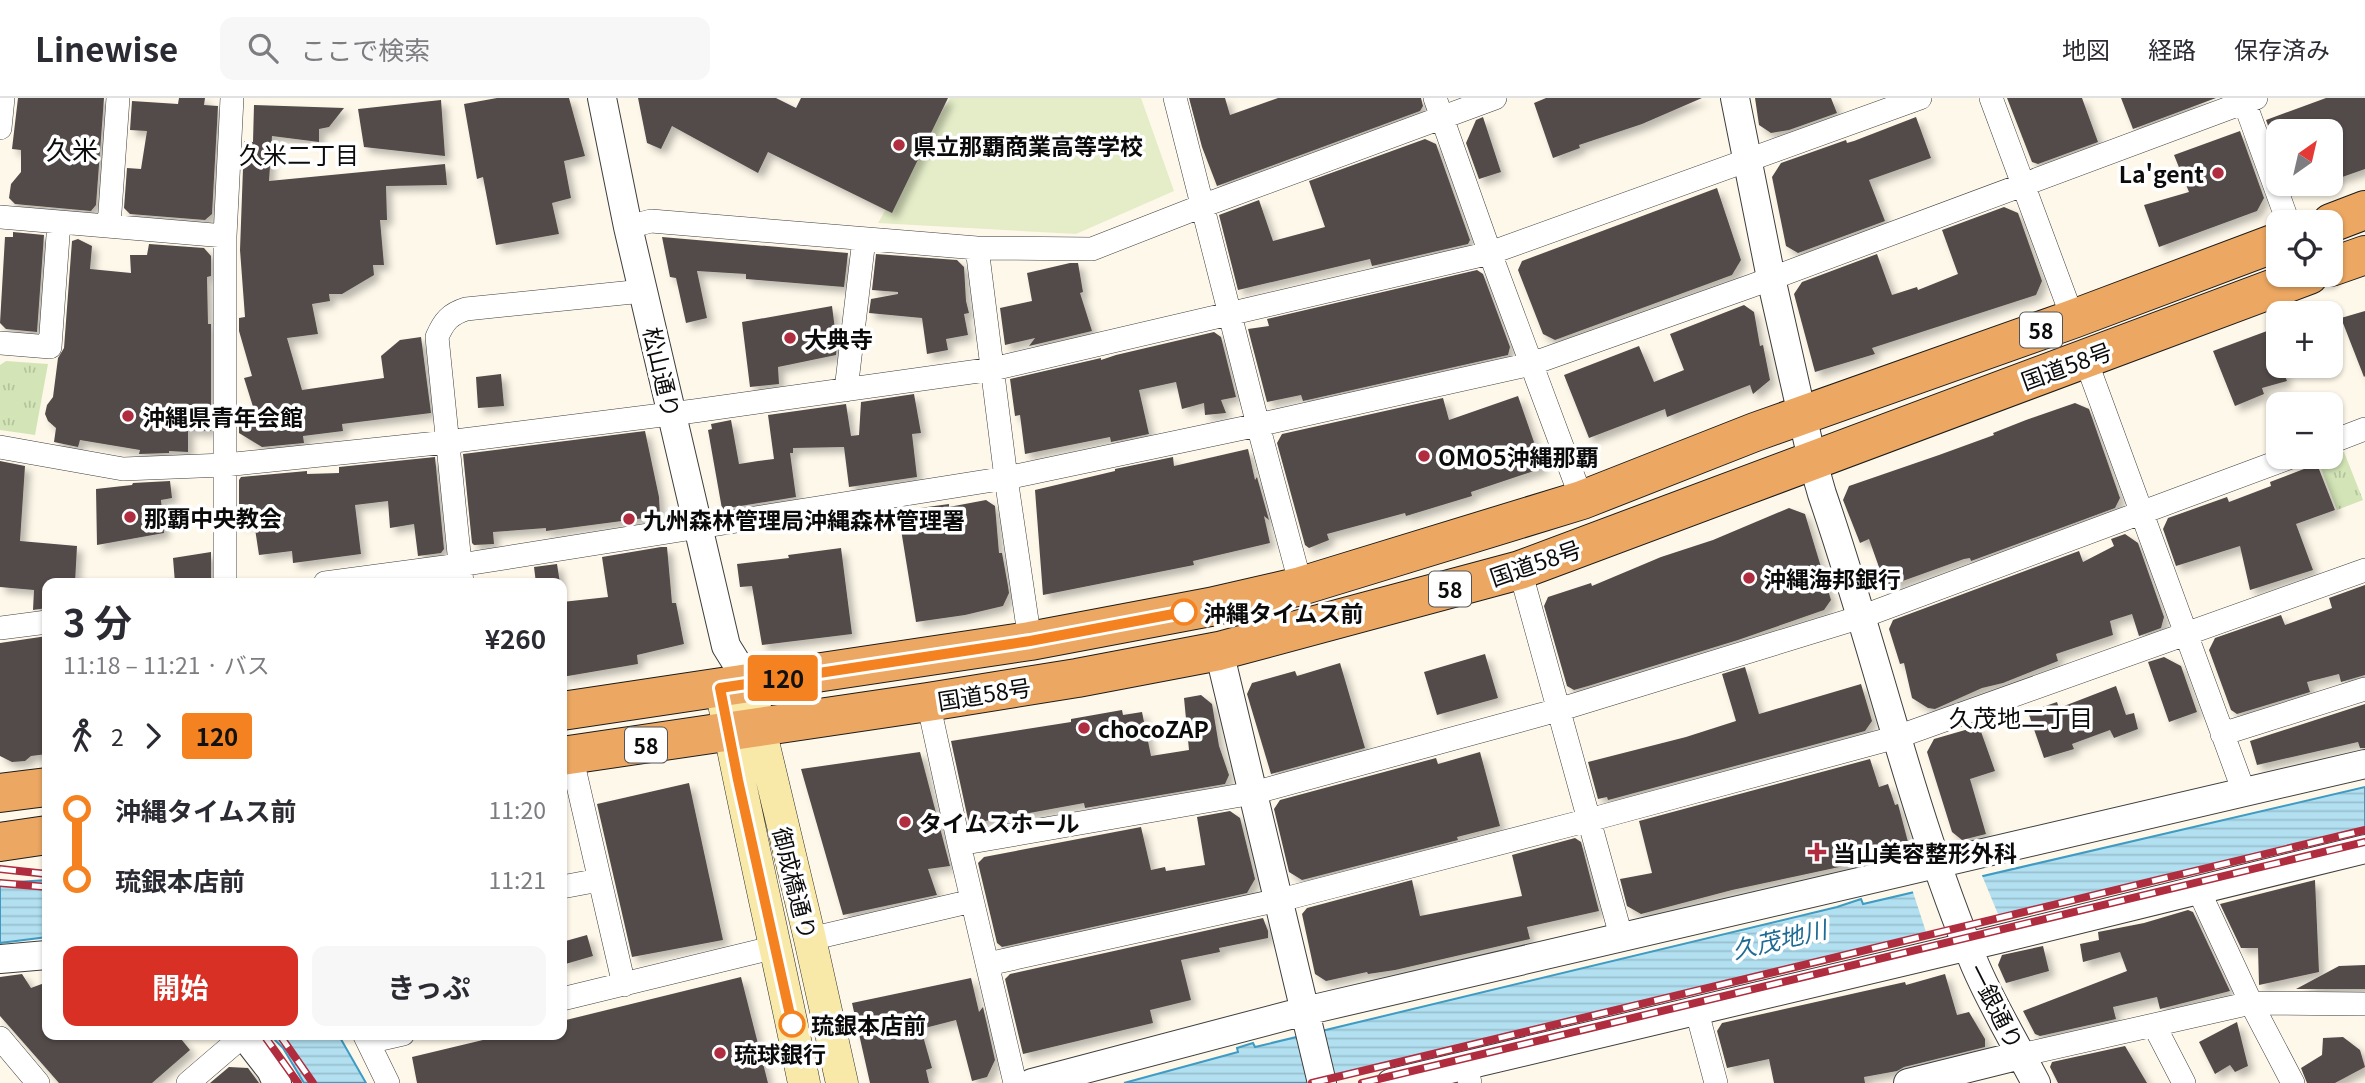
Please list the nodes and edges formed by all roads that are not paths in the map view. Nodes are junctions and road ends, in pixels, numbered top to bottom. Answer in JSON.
{"nodes":[{"id":1,"x":3,"y":98,"type":"edge"},
{"id":2,"x":118,"y":98,"type":"edge"},
{"id":3,"x":232,"y":98,"type":"edge"},
{"id":4,"x":601,"y":98,"type":"edge"},
{"id":5,"x":1175,"y":98,"type":"edge"},
{"id":6,"x":1495,"y":98,"type":"edge"},
{"id":7,"x":1735,"y":98,"type":"edge"},
{"id":8,"x":1920,"y":98,"type":"edge"},
{"id":9,"x":1991,"y":98,"type":"edge"},
{"id":10,"x":2248,"y":99,"type":"edge"},
{"id":11,"x":1439,"y":108,"type":"edge"},
{"id":12,"x":0,"y":128,"type":"edge"},
{"id":13,"x":1747,"y":160,"type":"junction"},
{"id":14,"x":2023,"y":185,"type":"junction"},
{"id":15,"x":1202,"y":206,"type":"junction"},
{"id":16,"x":2284,"y":210,"type":"edge"},
{"id":17,"x":2365,"y":210,"type":"edge"},
{"id":18,"x":0,"y":217,"type":"edge"},
{"id":19,"x":2343,"y":218,"type":"edge"},
{"id":20,"x":60,"y":222,"type":"junction"},
{"id":21,"x":109,"y":226,"type":"junction"},
{"id":22,"x":628,"y":227,"type":"junction"},
{"id":23,"x":225,"y":236,"type":"junction"},
{"id":24,"x":864,"y":239,"type":"junction"},
{"id":25,"x":2266,"y":247,"type":"edge"},
{"id":26,"x":977,"y":248,"type":"junction"},
{"id":27,"x":1490,"y":253,"type":"junction"},
{"id":28,"x":2365,"y":255,"type":"edge"},
{"id":29,"x":2343,"y":263,"type":"edge"},
{"id":30,"x":1771,"y":278,"type":"junction"},
{"id":31,"x":2277,"y":287,"type":"edge"},
{"id":32,"x":643,"y":291,"type":"junction"},
{"id":33,"x":1230,"y":314,"type":"junction"},
{"id":34,"x":2073,"y":319,"type":"junction"},
{"id":35,"x":0,"y":343,"type":"edge"},
{"id":36,"x":2085,"y":358,"type":"junction"},
{"id":37,"x":1531,"y":363,"type":"junction"},
{"id":38,"x":992,"y":369,"type":"junction"},
{"id":39,"x":846,"y":390,"type":"junction"},
{"id":40,"x":673,"y":414,"type":"junction"},
{"id":41,"x":1802,"y":417,"type":"junction"},
{"id":42,"x":1258,"y":425,"type":"junction"},
{"id":43,"x":2365,"y":429,"type":"edge"},
{"id":44,"x":2343,"y":437,"type":"edge"},
{"id":45,"x":447,"y":442,"type":"junction"},
{"id":46,"x":0,"y":447,"type":"edge"},
{"id":47,"x":1812,"y":459,"type":"junction"},
{"id":48,"x":225,"y":465,"type":"junction"},
{"id":49,"x":2266,"y":466,"type":"edge"},
{"id":50,"x":1006,"y":478,"type":"junction"},
{"id":51,"x":1582,"y":500,"type":"junction"},
{"id":52,"x":2141,"y":513,"type":"junction"},
{"id":53,"x":698,"y":527,"type":"junction"},
{"id":54,"x":1520,"y":570,"type":"junction"},
{"id":55,"x":2365,"y":570,"type":"edge"},
{"id":56,"x":461,"y":574,"type":"edge"},
{"id":57,"x":225,"y":578,"type":"edge"},
{"id":58,"x":401,"y":578,"type":"edge"},
{"id":59,"x":1301,"y":586,"type":"junction"},
{"id":60,"x":1861,"y":617,"type":"junction"},
{"id":61,"x":42,"y":623,"type":"edge"},
{"id":62,"x":0,"y":628,"type":"edge"},
{"id":63,"x":2186,"y":634,"type":"junction"},
{"id":64,"x":1030,"y":641,"type":"junction"},
{"id":65,"x":1219,"y":651,"type":"junction"},
{"id":66,"x":735,"y":686,"type":"junction"},
{"id":67,"x":2365,"y":689,"type":"edge"},
{"id":68,"x":928,"y":702,"type":"junction"},
{"id":69,"x":567,"y":710,"type":"edge"},
{"id":70,"x":1558,"y":710,"type":"junction"},
{"id":71,"x":744,"y":730,"type":"junction"},
{"id":72,"x":2222,"y":734,"type":"junction"},
{"id":73,"x":1897,"y":737,"type":"junction"},
{"id":74,"x":567,"y":756,"type":"edge"},
{"id":75,"x":567,"y":760,"type":"edge"},
{"id":76,"x":2365,"y":764,"type":"edge"},
{"id":77,"x":42,"y":787,"type":"edge"},
{"id":78,"x":2244,"y":792,"type":"junction"},
{"id":79,"x":0,"y":793,"type":"edge"},
{"id":80,"x":1253,"y":793,"type":"junction"},
{"id":81,"x":1589,"y":820,"type":"junction"},
{"id":82,"x":42,"y":836,"type":"edge"},
{"id":83,"x":0,"y":842,"type":"edge"},
{"id":84,"x":959,"y":844,"type":"junction"},
{"id":85,"x":2365,"y":849,"type":"edge"},
{"id":86,"x":1941,"y":871,"type":"junction"},
{"id":87,"x":599,"y":880,"type":"junction"},
{"id":88,"x":567,"y":886,"type":"edge"},
{"id":89,"x":2198,"y":889,"type":"junction"},
{"id":90,"x":1278,"y":900,"type":"junction"},
{"id":91,"x":972,"y":901,"type":"junction"},
{"id":92,"x":1621,"y":936,"type":"junction"},
{"id":93,"x":1964,"y":937,"type":"junction"},
{"id":94,"x":810,"y":939,"type":"junction"},
{"id":95,"x":776,"y":947,"type":"junction"},
{"id":96,"x":42,"y":955,"type":"edge"},
{"id":97,"x":0,"y":959,"type":"edge"},
{"id":98,"x":988,"y":964,"type":"junction"},
{"id":99,"x":624,"y":985,"type":"junction"},
{"id":100,"x":567,"y":998,"type":"edge"},
{"id":101,"x":2251,"y":1003,"type":"junction"},
{"id":102,"x":2365,"y":1004,"type":"edge"},
{"id":103,"x":1697,"y":1012,"type":"junction"},
{"id":104,"x":1306,"y":1018,"type":"junction"},
{"id":105,"x":2154,"y":1025,"type":"junction"},
{"id":106,"x":0,"y":1038,"type":"edge"},
{"id":107,"x":238,"y":1040,"type":"edge"},
{"id":108,"x":248,"y":1040,"type":"edge"},
{"id":109,"x":367,"y":1040,"type":"edge"},
{"id":110,"x":2021,"y":1055,"type":"junction"},
{"id":111,"x":1468,"y":1074,"type":"edge"},
{"id":112,"x":38,"y":1083,"type":"edge"},
{"id":113,"x":188,"y":1083,"type":"edge"},
{"id":114,"x":278,"y":1083,"type":"edge"},
{"id":115,"x":388,"y":1083,"type":"edge"},
{"id":116,"x":804,"y":1083,"type":"edge"},
{"id":117,"x":842,"y":1083,"type":"edge"},
{"id":118,"x":1015,"y":1083,"type":"edge"},
{"id":119,"x":1032,"y":1083,"type":"edge"},
{"id":120,"x":1322,"y":1083,"type":"edge"},
{"id":121,"x":1391,"y":1083,"type":"edge"},
{"id":122,"x":1716,"y":1083,"type":"edge"},
{"id":123,"x":1908,"y":1083,"type":"edge"},
{"id":124,"x":2036,"y":1083,"type":"edge"},
{"id":125,"x":2184,"y":1083,"type":"edge"},
{"id":126,"x":2293,"y":1083,"type":"edge"}],
"edges":[{"from":1,"to":12,"type":"street"},
{"from":2,"to":21,"type":"street"},
{"from":3,"to":23,"type":"street"},
{"from":4,"to":22,"type":"street","name":"松山通り"},
{"from":5,"to":15,"type":"street"},
{"from":6,"to":11,"type":"street"},
{"from":7,"to":13,"type":"street","name":"一銀通り"},
{"from":8,"to":13,"type":"street"},
{"from":9,"to":14,"type":"street"},
{"from":10,"to":14,"type":"street"},
{"from":10,"to":16,"type":"street"},
{"from":11,"to":15,"type":"street"},
{"from":11,"to":27,"type":"street"},
{"from":13,"to":27,"type":"street"},
{"from":13,"to":30,"type":"street","name":"一銀通り"},
{"from":14,"to":30,"type":"street"},
{"from":14,"to":34,"type":"street"},
{"from":15,"to":26,"type":"street"},
{"from":15,"to":33,"type":"street"},
{"from":17,"to":19,"type":"highway"},
{"from":18,"to":20,"type":"street"},
{"from":20,"to":21,"type":"street"},
{"from":20,"to":35,"type":"street"},
{"from":21,"to":23,"type":"street"},
{"from":22,"to":24,"type":"street"},
{"from":22,"to":32,"type":"street","name":"松山通り"},
{"from":23,"to":48,"type":"street"},
{"from":24,"to":26,"type":"street"},
{"from":24,"to":39,"type":"street"},
{"from":25,"to":34,"type":"highway","name":"国道58号","number":"58"},
{"from":26,"to":38,"type":"street"},
{"from":27,"to":33,"type":"street"},
{"from":27,"to":37,"type":"street"},
{"from":28,"to":29,"type":"highway"},
{"from":30,"to":37,"type":"street"},
{"from":30,"to":41,"type":"street","name":"一銀通り"},
{"from":31,"to":36,"type":"highway","name":"国道58号","number":"58"},
{"from":32,"to":40,"type":"street","name":"松山通り"},
{"from":32,"to":45,"type":"street"},
{"from":33,"to":38,"type":"street"},
{"from":33,"to":42,"type":"street"},
{"from":34,"to":41,"type":"highway","name":"国道58号","number":"58"},
{"from":36,"to":47,"type":"highway","name":"国道58号","number":"58"},
{"from":36,"to":52,"type":"street"},
{"from":37,"to":42,"type":"street"},
{"from":37,"to":51,"type":"street"},
{"from":38,"to":39,"type":"street"},
{"from":38,"to":50,"type":"street"},
{"from":39,"to":40,"type":"street"},
{"from":40,"to":45,"type":"street"},
{"from":40,"to":53,"type":"street","name":"松山通り"},
{"from":41,"to":47,"type":"street","name":"一銀通り"},
{"from":41,"to":51,"type":"highway","name":"国道58号","number":"58"},
{"from":42,"to":50,"type":"street"},
{"from":42,"to":59,"type":"street"},
{"from":43,"to":44,"type":"street"},
{"from":45,"to":48,"type":"street"},
{"from":45,"to":56,"type":"street"},
{"from":46,"to":48,"type":"street"},
{"from":47,"to":54,"type":"highway","name":"国道58号","number":"58"},
{"from":47,"to":60,"type":"street","name":"一銀通り"},
{"from":48,"to":57,"type":"street"},
{"from":49,"to":52,"type":"street"},
{"from":50,"to":53,"type":"street"},
{"from":50,"to":64,"type":"street"},
{"from":51,"to":59,"type":"highway","name":"国道58号","number":"58"},
{"from":52,"to":60,"type":"street"},
{"from":52,"to":63,"type":"street"},
{"from":53,"to":56,"type":"street"},
{"from":53,"to":66,"type":"street","name":"松山通り"},
{"from":54,"to":65,"type":"highway","name":"国道58号","number":"58"},
{"from":54,"to":70,"type":"street"},
{"from":55,"to":63,"type":"street"},
{"from":56,"to":58,"type":"street"},
{"from":59,"to":64,"type":"highway","name":"国道58号","number":"58"},
{"from":60,"to":70,"type":"street"},
{"from":60,"to":73,"type":"street","name":"一銀通り"},
{"from":61,"to":62,"type":"street"},
{"from":63,"to":72,"type":"street"},
{"from":63,"to":73,"type":"street"},
{"from":64,"to":66,"type":"highway","name":"国道58号","number":"58"},
{"from":65,"to":68,"type":"highway","name":"国道58号","number":"58"},
{"from":65,"to":80,"type":"street"},
{"from":66,"to":69,"type":"highway","name":"国道58号","number":"58"},
{"from":66,"to":71,"type":"main road","name":"御成橋通り"},
{"from":67,"to":72,"type":"street"},
{"from":68,"to":71,"type":"highway","name":"国道58号","number":"58"},
{"from":68,"to":84,"type":"street"},
{"from":70,"to":80,"type":"street"},
{"from":70,"to":81,"type":"street"},
{"from":71,"to":74,"type":"highway","name":"国道58号","number":"58"},
{"from":71,"to":94,"type":"main road","name":"御成橋通り"},
{"from":71,"to":95,"type":"main road","name":"御成橋通り"},
{"from":72,"to":78,"type":"street"},
{"from":73,"to":81,"type":"street"},
{"from":73,"to":86,"type":"street","name":"一銀通り"},
{"from":75,"to":87,"type":"street"},
{"from":76,"to":78,"type":"street"},
{"from":77,"to":79,"type":"highway"},
{"from":78,"to":86,"type":"street"},
{"from":80,"to":84,"type":"street"},
{"from":80,"to":90,"type":"street"},
{"from":81,"to":90,"type":"street"},
{"from":81,"to":92,"type":"street"},
{"from":82,"to":83,"type":"highway"},
{"from":84,"to":91,"type":"street"},
{"from":85,"to":89,"type":"street"},
{"from":86,"to":92,"type":"street"},
{"from":86,"to":93,"type":"street","name":"一銀通り"},
{"from":87,"to":88,"type":"street"},
{"from":87,"to":99,"type":"street"},
{"from":89,"to":93,"type":"street"},
{"from":89,"to":101,"type":"street"},
{"from":90,"to":98,"type":"street"},
{"from":90,"to":104,"type":"street"},
{"from":91,"to":94,"type":"street"},
{"from":91,"to":98,"type":"street"},
{"from":92,"to":104,"type":"street"},
{"from":93,"to":103,"type":"street"},
{"from":93,"to":110,"type":"street","name":"一銀通り"},
{"from":94,"to":117,"type":"main road","name":"御成橋通り"},
{"from":95,"to":99,"type":"street"},
{"from":95,"to":116,"type":"main road","name":"御成橋通り"},
{"from":96,"to":97,"type":"street"},
{"from":98,"to":118,"type":"street"},
{"from":99,"to":100,"type":"street"},
{"from":101,"to":102,"type":"street"},
{"from":101,"to":105,"type":"street"},
{"from":101,"to":126,"type":"street"},
{"from":103,"to":111,"type":"street"},
{"from":103,"to":122,"type":"street"},
{"from":104,"to":119,"type":"street"},
{"from":104,"to":120,"type":"street"},
{"from":105,"to":110,"type":"street"},
{"from":105,"to":125,"type":"street"},
{"from":106,"to":112,"type":"street"},
{"from":107,"to":113,"type":"street"},
{"from":108,"to":114,"type":"street"},
{"from":109,"to":115,"type":"street"},
{"from":110,"to":123,"type":"street"},
{"from":110,"to":124,"type":"street","name":"一銀通り"},
{"from":111,"to":121,"type":"street"}]}
